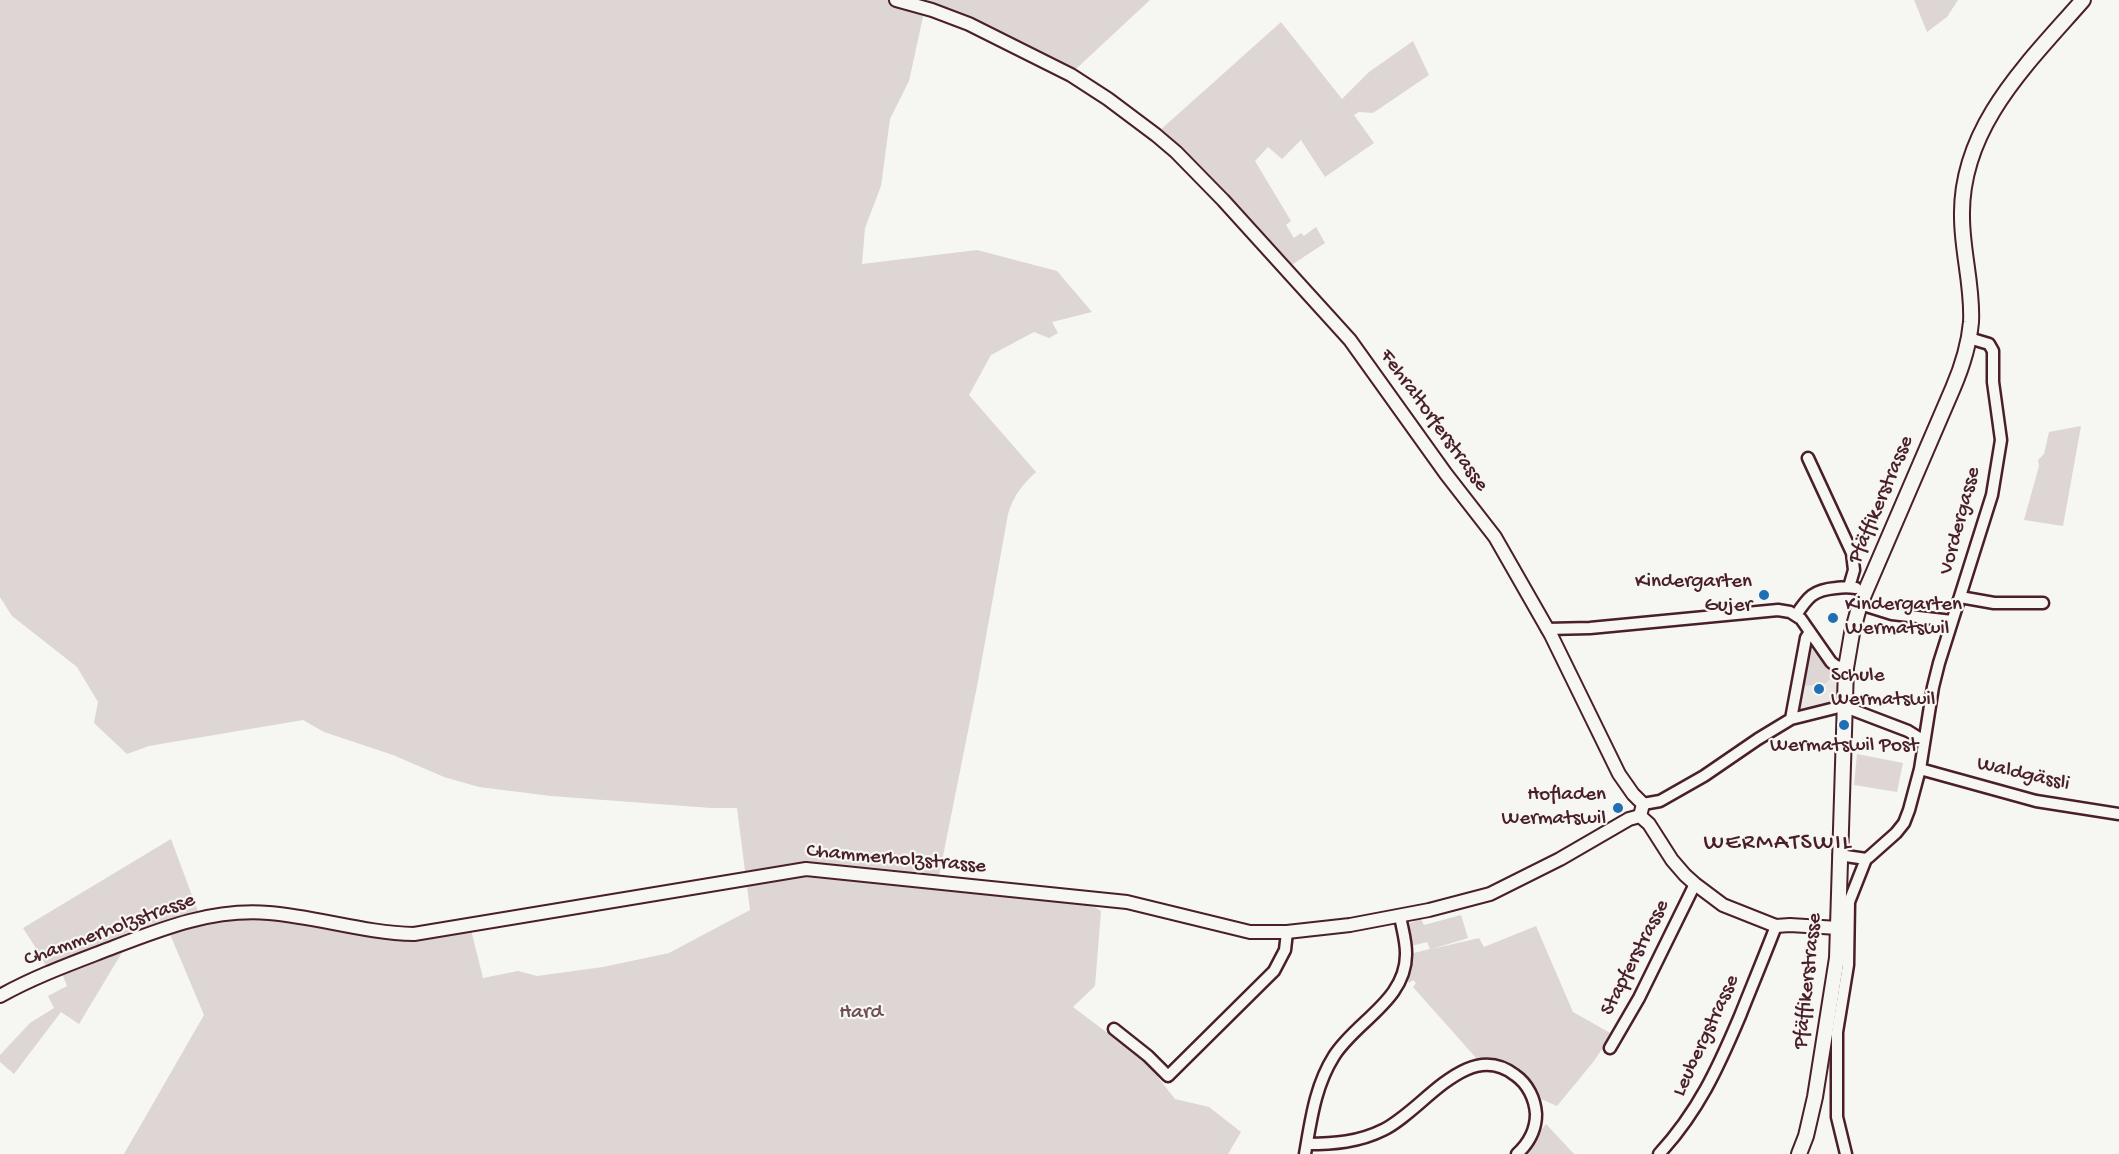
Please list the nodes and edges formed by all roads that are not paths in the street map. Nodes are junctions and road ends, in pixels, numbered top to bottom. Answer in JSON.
{"nodes":[{"id":1,"x":896,"y":0,"type":"edge"},
{"id":2,"x":2083,"y":0,"type":"edge"},
{"id":3,"x":1969,"y":338,"type":"junction"},
{"id":4,"x":1808,"y":458,"type":"dead end"},
{"id":5,"x":1849,"y":587,"type":"junction"},
{"id":6,"x":1960,"y":597,"type":"junction"},
{"id":7,"x":1863,"y":598,"type":"junction"},
{"id":8,"x":2043,"y":603,"type":"dead end"},
{"id":9,"x":1796,"y":615,"type":"junction"},
{"id":10,"x":1952,"y":621,"type":"junction"},
{"id":11,"x":1547,"y":629,"type":"junction"},
{"id":12,"x":1810,"y":632,"type":"junction"},
{"id":13,"x":1805,"y":645,"type":"junction"},
{"id":14,"x":1820,"y":647,"type":"junction"},
{"id":15,"x":1846,"y":668,"type":"junction"},
{"id":16,"x":1845,"y":708,"type":"junction"},
{"id":17,"x":1791,"y":719,"type":"junction"},
{"id":18,"x":1928,"y":720,"type":"junction"},
{"id":19,"x":1908,"y":731,"type":"junction"},
{"id":20,"x":1924,"y":741,"type":"junction"},
{"id":21,"x":1920,"y":769,"type":"junction"},
{"id":22,"x":1642,"y":810,"type":"junction"},
{"id":23,"x":2119,"y":814,"type":"edge"},
{"id":24,"x":1839,"y":855,"type":"junction"},
{"id":25,"x":1866,"y":859,"type":"junction"},
{"id":26,"x":1695,"y":884,"type":"junction"},
{"id":27,"x":1400,"y":916,"type":"junction"},
{"id":28,"x":1776,"y":926,"type":"junction"},
{"id":29,"x":1838,"y":928,"type":"junction"},
{"id":30,"x":1287,"y":932,"type":"junction"},
{"id":31,"x":0,"y":996,"type":"edge"},
{"id":32,"x":1114,"y":1029,"type":"dead end"},
{"id":33,"x":1610,"y":1048,"type":"dead end"},
{"id":34,"x":1306,"y":1149,"type":"edge"},
{"id":35,"x":1517,"y":1154,"type":"edge"},
{"id":36,"x":1659,"y":1154,"type":"edge"},
{"id":37,"x":1799,"y":1154,"type":"edge"},
{"id":38,"x":1846,"y":1154,"type":"edge"}],
"edges":[{"from":1,"to":11,"type":"street","name":"Fehraltorferstrasse"},
{"from":2,"to":3,"type":"main road","name":"Pfäffikerstrasse"},
{"from":3,"to":6,"type":"street","name":"Vordergasse"},
{"from":3,"to":7,"type":"main road","name":"Pfäffikerstrasse"},
{"from":4,"to":5,"type":"street"},
{"from":5,"to":7,"type":"street"},
{"from":5,"to":9,"type":"street"},
{"from":6,"to":8,"type":"street"},
{"from":6,"to":10,"type":"street","name":"Vordergasse"},
{"from":7,"to":10,"type":"street"},
{"from":7,"to":15,"type":"main road","name":"Pfäffikerstrasse"},
{"from":9,"to":11,"type":"street"},
{"from":9,"to":12,"type":"street"},
{"from":10,"to":18,"type":"street","name":"Vordergasse"},
{"from":11,"to":22,"type":"street","name":"Fehraltorferstrasse"},
{"from":12,"to":13,"type":"street"},
{"from":12,"to":14,"type":"street"},
{"from":13,"to":14,"type":"street"},
{"from":13,"to":17,"type":"street"},
{"from":14,"to":15,"type":"street"},
{"from":15,"to":16,"type":"main road","name":"Pfäffikerstrasse"},
{"from":16,"to":17,"type":"street","name":"Chammerholzstrasse"},
{"from":16,"to":19,"type":"street"},
{"from":16,"to":24,"type":"main road","name":"Pfäffikerstrasse"},
{"from":17,"to":22,"type":"street","name":"Chammerholzstrasse"},
{"from":18,"to":19,"type":"street"},
{"from":18,"to":20,"type":"street","name":"Vordergasse"},
{"from":19,"to":20,"type":"street"},
{"from":20,"to":21,"type":"street","name":"Vordergasse"},
{"from":21,"to":23,"type":"street","name":"Waldgässli"},
{"from":21,"to":25,"type":"street","name":"Vordergasse"},
{"from":22,"to":26,"type":"street","name":"Fehraltorferstrasse"},
{"from":22,"to":27,"type":"street","name":"Chammerholzstrasse"},
{"from":24,"to":25,"type":"street"},
{"from":24,"to":29,"type":"main road","name":"Pfäffikerstrasse"},
{"from":25,"to":38,"type":"street"},
{"from":26,"to":28,"type":"street","name":"Fehraltorferstrasse"},
{"from":26,"to":33,"type":"street","name":"Stapferstrasse"},
{"from":27,"to":30,"type":"street","name":"Chammerholzstrasse"},
{"from":27,"to":34,"type":"street"},
{"from":28,"to":29,"type":"street","name":"Fehraltorferstrasse"},
{"from":28,"to":36,"type":"street","name":"Leubergstrasse"},
{"from":29,"to":37,"type":"main road","name":"Pfäffikerstrasse"},
{"from":30,"to":31,"type":"street","name":"Chammerholzstrasse"},
{"from":30,"to":32,"type":"street"},
{"from":34,"to":35,"type":"street"}]}
